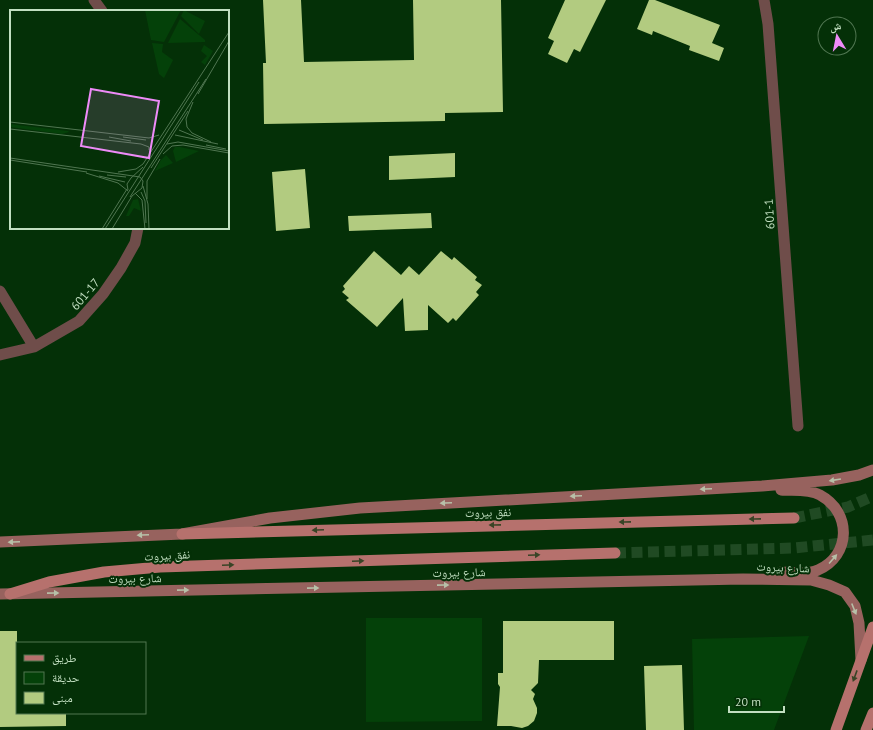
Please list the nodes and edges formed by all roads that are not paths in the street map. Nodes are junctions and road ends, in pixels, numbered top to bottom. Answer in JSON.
{"nodes":[{"id":1,"x":94,"y":0,"type":"edge"},
{"id":2,"x":764,"y":0,"type":"edge"},
{"id":3,"x":101,"y":10,"type":"edge"},
{"id":4,"x":138,"y":229,"type":"edge"},
{"id":5,"x":0,"y":291,"type":"edge"},
{"id":6,"x":34,"y":347,"type":"junction"},
{"id":7,"x":0,"y":355,"type":"edge"},
{"id":8,"x":798,"y":426,"type":"dead end"},
{"id":9,"x":873,"y":470,"type":"edge"},
{"id":10,"x":762,"y":486,"type":"junction"},
{"id":11,"x":794,"y":518,"type":"tunnel mouth"},
{"id":12,"x":182,"y":534,"type":"junction"},
{"id":13,"x":0,"y":542,"type":"edge"},
{"id":14,"x":615,"y":553,"type":"tunnel mouth"},
{"id":15,"x":743,"y":579,"type":"junction"},
{"id":16,"x":5,"y":594,"type":"edge"},
{"id":17,"x":873,"y":627,"type":"edge"},
{"id":18,"x":861,"y":660,"type":"junction"},
{"id":19,"x":873,"y":713,"type":"edge"},
{"id":20,"x":836,"y":730,"type":"edge"},
{"id":21,"x":866,"y":730,"type":"edge"}],
"edges":[{"from":1,"to":3,"type":"street"},
{"from":2,"to":8,"type":"street","name":"601-1"},
{"from":4,"to":6,"type":"street","name":"601-17"},
{"from":5,"to":6,"type":"street"},
{"from":6,"to":7,"type":"street","name":"601-17"},
{"from":9,"to":10,"type":"main road","one_way":true},
{"from":10,"to":12,"type":"main road","one_way":true},
{"from":15,"to":10,"type":"main road","one_way":true},
{"from":11,"to":12,"type":"main road","name":"نفق بيروت","one_way":true},
{"from":12,"to":13,"type":"main road","one_way":true},
{"from":16,"to":14,"type":"main road","name":"نفق بيروت","one_way":true},
{"from":16,"to":15,"type":"main road","name":"شارع بيروت","one_way":true},
{"from":15,"to":18,"type":"main road","name":"شارع بيروت","one_way":true},
{"from":17,"to":18,"type":"main road"},
{"from":18,"to":20,"type":"main road","one_way":true},
{"from":19,"to":21,"type":"main road"}]}
